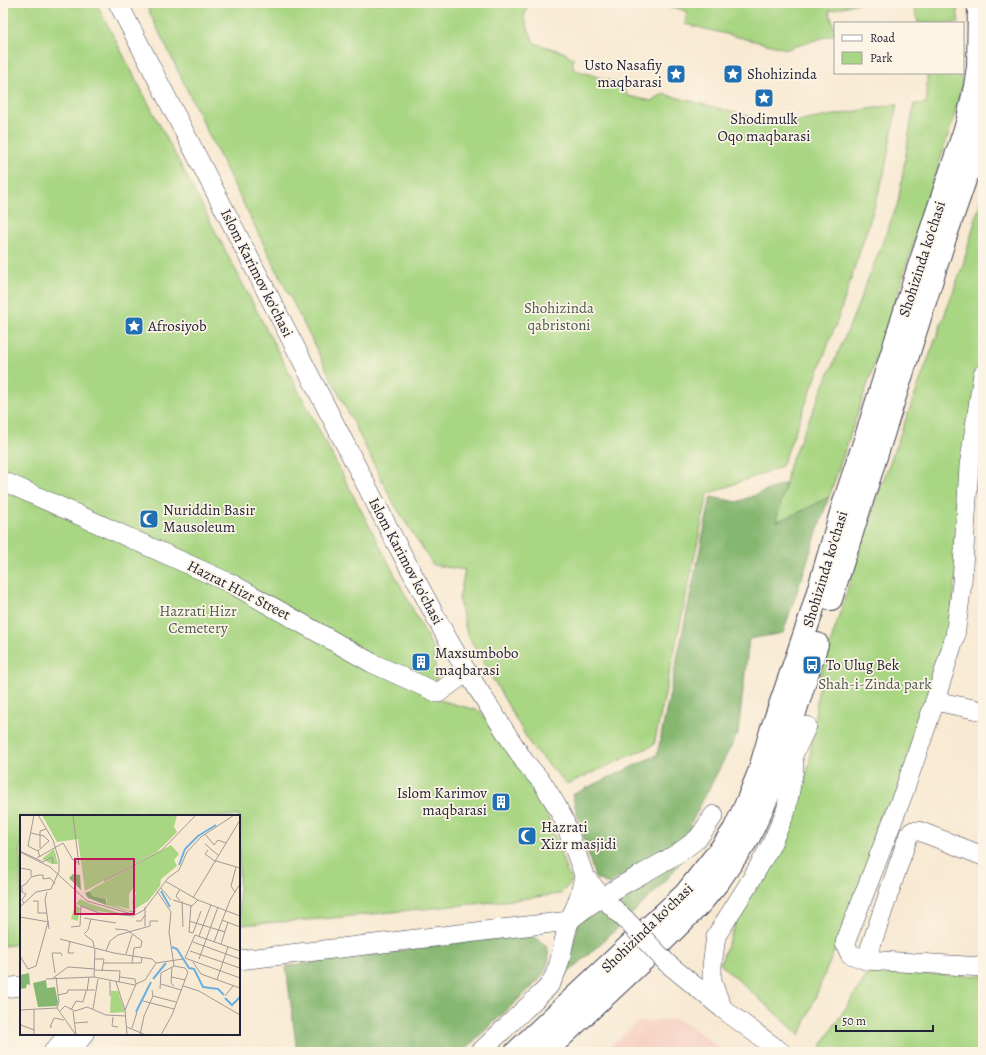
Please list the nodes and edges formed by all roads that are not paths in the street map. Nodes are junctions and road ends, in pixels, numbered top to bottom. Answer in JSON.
{"nodes":[{"id":1,"x":118,"y":3,"type":"edge"},
{"id":2,"x":979,"y":3,"type":"edge"},
{"id":3,"x":983,"y":125,"type":"edge"},
{"id":4,"x":983,"y":374,"type":"edge"},
{"id":5,"x":3,"y":481,"type":"edge"},
{"id":6,"x":467,"y":672,"type":"junction"},
{"id":7,"x":935,"y":701,"type":"junction"},
{"id":8,"x":983,"y":711,"type":"edge"},
{"id":9,"x":807,"y":726,"type":"dead end"},
{"id":10,"x":714,"y":815,"type":"dead end"},
{"id":11,"x":983,"y":856,"type":"edge"},
{"id":12,"x":584,"y":875,"type":"junction"},
{"id":13,"x":602,"y":897,"type":"junction"},
{"id":14,"x":569,"y":922,"type":"junction"},
{"id":15,"x":508,"y":928,"type":"junction"},
{"id":16,"x":858,"y":957,"type":"junction"},
{"id":17,"x":240,"y":960,"type":"edge"},
{"id":18,"x":983,"y":967,"type":"edge"},
{"id":19,"x":558,"y":969,"type":"junction"},
{"id":20,"x":20,"y":986,"type":"edge"},
{"id":21,"x":3,"y":988,"type":"edge"},
{"id":22,"x":723,"y":1010,"type":"junction"},
{"id":23,"x":66,"y":1035,"type":"edge"},
{"id":24,"x":83,"y":1035,"type":"edge"},
{"id":25,"x":52,"y":1052,"type":"edge"},
{"id":26,"x":72,"y":1052,"type":"edge"},
{"id":27,"x":480,"y":1052,"type":"edge"},
{"id":28,"x":516,"y":1052,"type":"edge"},
{"id":29,"x":545,"y":1052,"type":"edge"},
{"id":30,"x":781,"y":1052,"type":"edge"}],
"edges":[{"from":1,"to":6,"type":"street","name":"Islom Karimov ko'chasi"},
{"from":2,"to":28,"type":"main road","name":"Shohizinda ko'chasi"},
{"from":3,"to":29,"type":"main road","name":"Shohizinda ko'chasi"},
{"from":4,"to":7,"type":"street"},
{"from":5,"to":6,"type":"street","name":"Hazrat Hizr Street"},
{"from":6,"to":12,"type":"street","name":"Islom Karimov ko'chasi"},
{"from":7,"to":8,"type":"street"},
{"from":7,"to":16,"type":"street"},
{"from":9,"to":22,"type":"street"},
{"from":10,"to":13,"type":"street"},
{"from":11,"to":16,"type":"street"},
{"from":12,"to":13,"type":"street","name":"Islom Karimov ko'chasi"},
{"from":12,"to":14,"type":"street"},
{"from":13,"to":14,"type":"street"},
{"from":13,"to":22,"type":"street","name":"Islom Karimov ko'chasi","bridge":true},
{"from":14,"to":15,"type":"street"},
{"from":14,"to":19,"type":"street"},
{"from":15,"to":17,"type":"street"},
{"from":15,"to":19,"type":"street"},
{"from":16,"to":18,"type":"street"},
{"from":19,"to":27,"type":"street"},
{"from":20,"to":21,"type":"street"},
{"from":22,"to":30,"type":"street","name":"Islom Karimov ko'chasi"},
{"from":23,"to":25,"type":"street"},
{"from":24,"to":26,"type":"street"}]}
